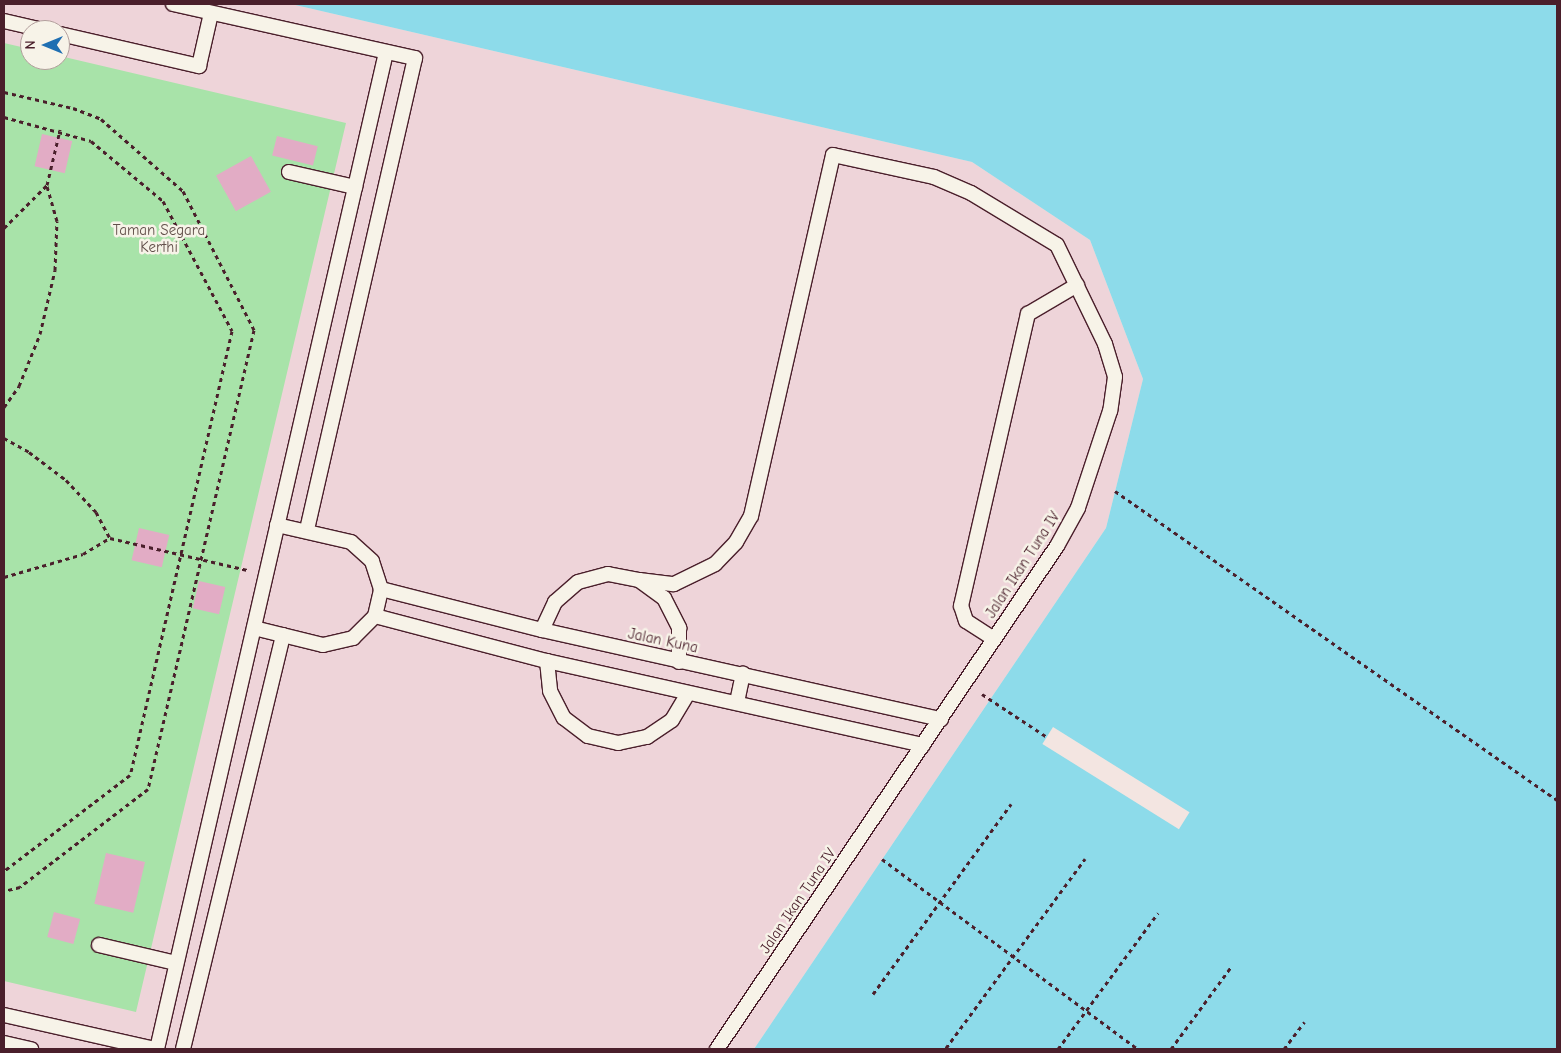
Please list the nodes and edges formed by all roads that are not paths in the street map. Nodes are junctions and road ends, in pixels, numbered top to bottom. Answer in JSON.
{"nodes":[{"id":1,"x":173,"y":4,"type":"edge"},
{"id":2,"x":211,"y":13,"type":"junction"},
{"id":3,"x":4,"y":21,"type":"edge"},
{"id":4,"x":20,"y":25,"type":"edge"},
{"id":5,"x":70,"y":36,"type":"edge"},
{"id":6,"x":386,"y":52,"type":"junction"},
{"id":7,"x":290,"y":172,"type":"dead end"},
{"id":8,"x":355,"y":187,"type":"junction"},
{"id":9,"x":1077,"y":285,"type":"junction"},
{"id":10,"x":277,"y":525,"type":"junction"},
{"id":11,"x":306,"y":531,"type":"junction"},
{"id":12,"x":638,"y":580,"type":"junction"},
{"id":13,"x":381,"y":589,"type":"junction"},
{"id":14,"x":375,"y":616,"type":"junction"},
{"id":15,"x":254,"y":628,"type":"junction"},
{"id":16,"x":542,"y":630,"type":"junction"},
{"id":17,"x":283,"y":635,"type":"junction"},
{"id":18,"x":994,"y":639,"type":"junction"},
{"id":19,"x":547,"y":661,"type":"junction"},
{"id":20,"x":679,"y":662,"type":"junction"},
{"id":21,"x":743,"y":674,"type":"junction"},
{"id":22,"x":688,"y":694,"type":"junction"},
{"id":23,"x":737,"y":702,"type":"junction"},
{"id":24,"x":941,"y":718,"type":"junction"},
{"id":25,"x":923,"y":745,"type":"junction"},
{"id":26,"x":99,"y":945,"type":"dead end"},
{"id":27,"x":176,"y":963,"type":"junction"},
{"id":28,"x":4,"y":1015,"type":"edge"},
{"id":29,"x":4,"y":1043,"type":"edge"},
{"id":30,"x":31,"y":1049,"type":"edge"},
{"id":31,"x":156,"y":1049,"type":"edge"},
{"id":32,"x":183,"y":1049,"type":"edge"},
{"id":33,"x":717,"y":1049,"type":"edge"}],
"edges":[{"from":1,"to":2,"type":"lane"},
{"from":2,"to":5,"type":"lane"},
{"from":2,"to":6,"type":"lane"},
{"from":3,"to":4,"type":"lane"},
{"from":6,"to":8,"type":"lane"},
{"from":6,"to":11,"type":"lane"},
{"from":7,"to":8,"type":"lane"},
{"from":8,"to":10,"type":"lane"},
{"from":9,"to":12,"type":"lane","name":"Jalan Ikan Tuna IV"},
{"from":9,"to":18,"type":"lane","name":"Jalan Ikan Tuna IV"},
{"from":9,"to":18,"type":"lane"},
{"from":10,"to":11,"type":"lane"},
{"from":10,"to":15,"type":"lane"},
{"from":11,"to":13,"type":"lane"},
{"from":12,"to":16,"type":"lane"},
{"from":12,"to":20,"type":"lane"},
{"from":13,"to":14,"type":"lane"},
{"from":13,"to":16,"type":"lane","name":"Jalan Kuna"},
{"from":14,"to":17,"type":"lane"},
{"from":14,"to":19,"type":"lane"},
{"from":15,"to":17,"type":"lane"},
{"from":15,"to":27,"type":"lane"},
{"from":16,"to":20,"type":"lane","name":"Jalan Kuna"},
{"from":17,"to":32,"type":"lane"},
{"from":18,"to":24,"type":"lane","name":"Jalan Ikan Tuna IV"},
{"from":19,"to":22,"type":"lane"},
{"from":19,"to":22,"type":"lane"},
{"from":20,"to":21,"type":"lane","name":"Jalan Kuna"},
{"from":21,"to":23,"type":"lane"},
{"from":21,"to":24,"type":"lane","name":"Jalan Kuna"},
{"from":22,"to":23,"type":"lane"},
{"from":23,"to":25,"type":"lane"},
{"from":24,"to":25,"type":"lane","name":"Jalan Ikan Tuna IV"},
{"from":25,"to":33,"type":"lane","name":"Jalan Ikan Tuna IV"},
{"from":26,"to":27,"type":"lane"},
{"from":27,"to":31,"type":"lane"},
{"from":28,"to":31,"type":"lane"},
{"from":29,"to":30,"type":"lane"}]}
